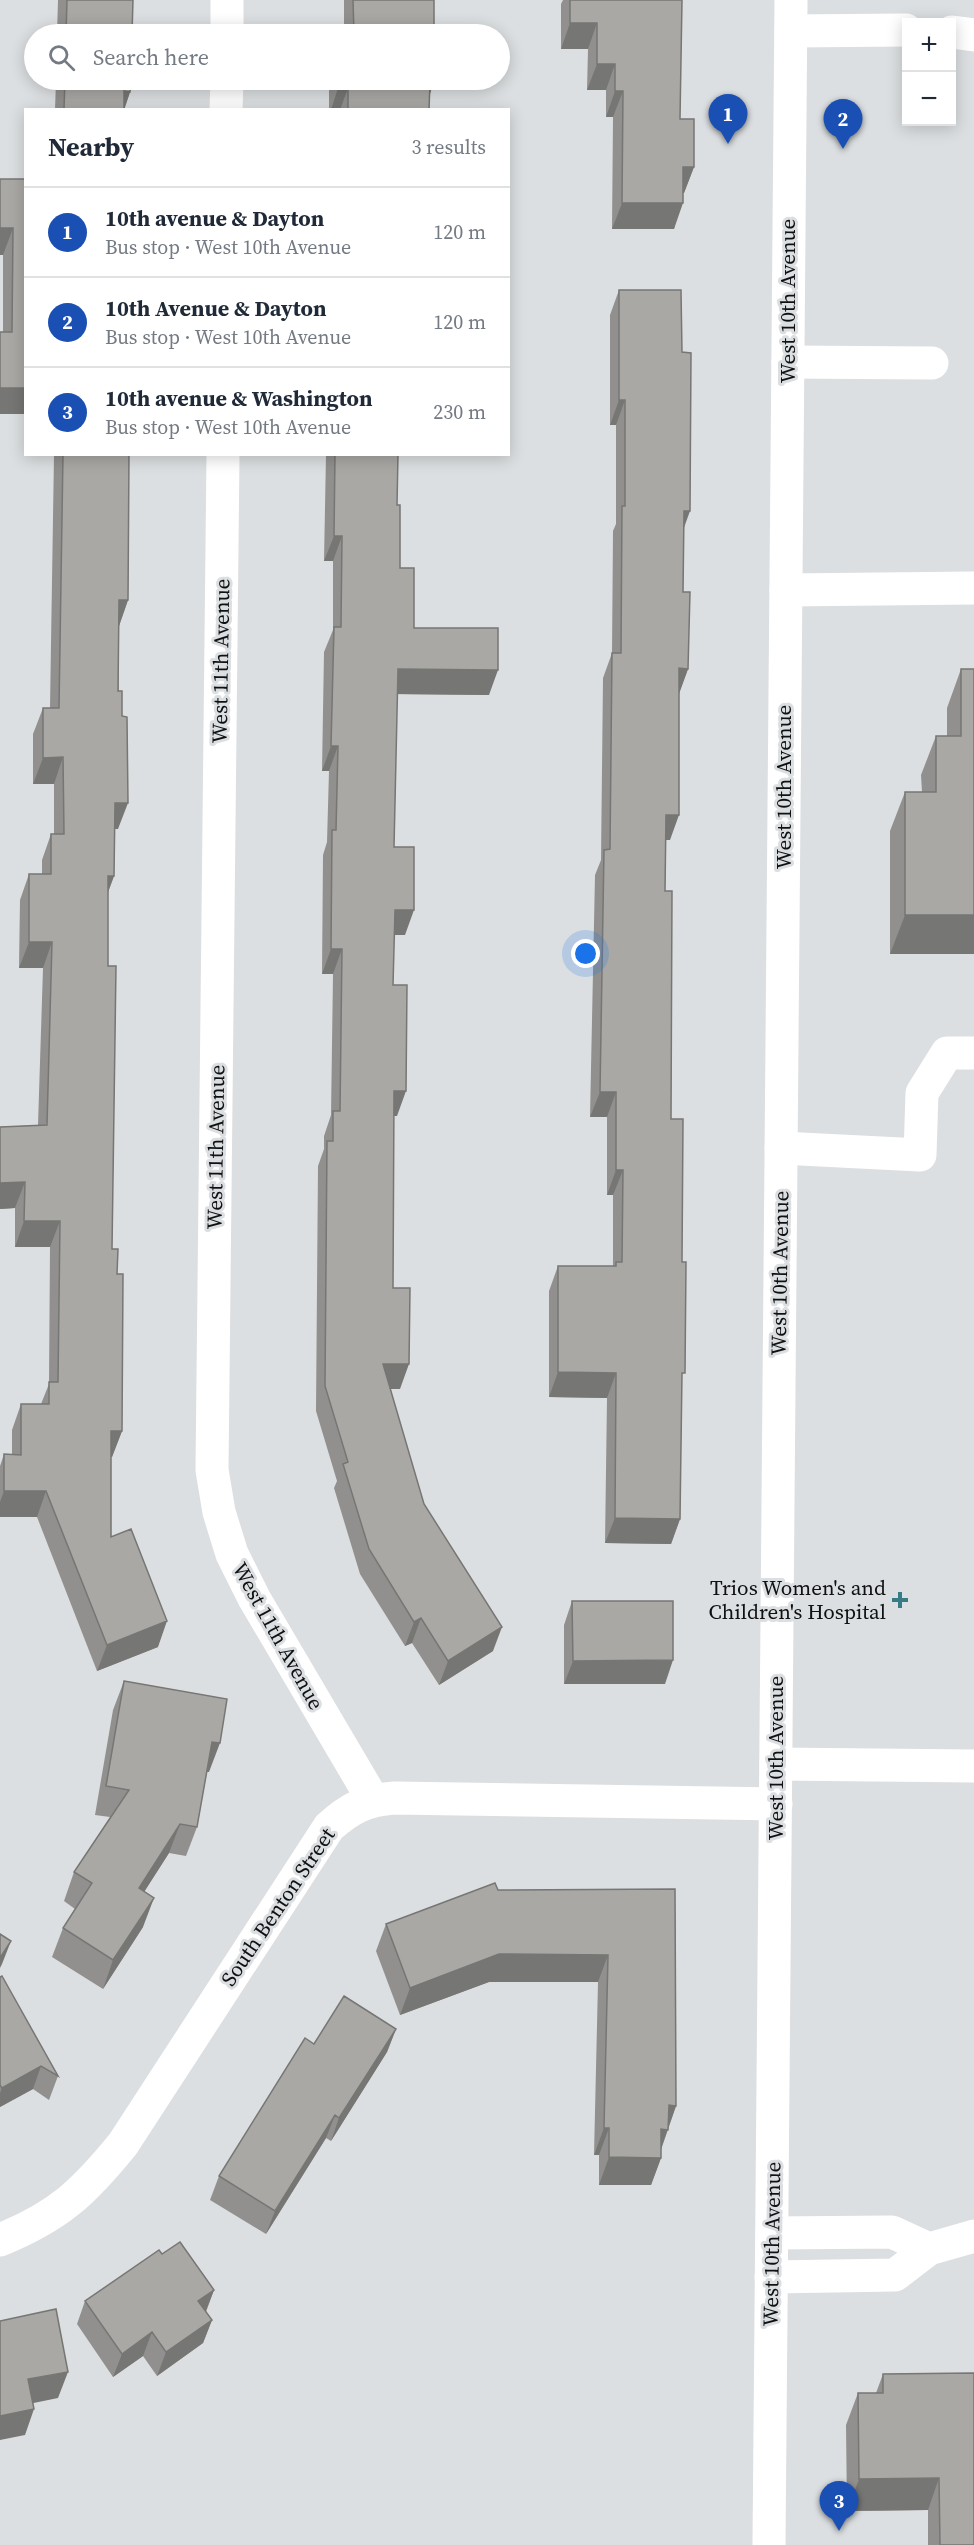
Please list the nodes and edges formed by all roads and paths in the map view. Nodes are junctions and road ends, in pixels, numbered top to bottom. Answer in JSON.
{"nodes":[{"id":1,"x":227,"y":0,"type":"edge"},
{"id":2,"x":791,"y":15,"type":"edge"},
{"id":3,"x":227,"y":24,"type":"edge"},
{"id":4,"x":902,"y":29,"type":"edge"},
{"id":5,"x":956,"y":33,"type":"edge"},
{"id":6,"x":974,"y":35,"type":"edge"},
{"id":7,"x":227,"y":90,"type":"edge"},
{"id":8,"x":226,"y":108,"type":"edge"},
{"id":9,"x":788,"y":362,"type":"junction"},
{"id":10,"x":932,"y":363,"type":"dead end"},
{"id":11,"x":223,"y":456,"type":"edge"},
{"id":12,"x":974,"y":588,"type":"edge"},
{"id":13,"x":786,"y":590,"type":"junction"},
{"id":14,"x":974,"y":1053,"type":"edge"},
{"id":15,"x":781,"y":1148,"type":"junction"},
{"id":16,"x":776,"y":1764,"type":"junction"},
{"id":17,"x":974,"y":1766,"type":"edge"},
{"id":18,"x":373,"y":1800,"type":"junction"},
{"id":19,"x":776,"y":1804,"type":"junction"},
{"id":20,"x":772,"y":2233,"type":"junction"},
{"id":21,"x":974,"y":2236,"type":"edge"},
{"id":22,"x":0,"y":2240,"type":"edge"},
{"id":23,"x":929,"y":2249,"type":"junction"},
{"id":24,"x":771,"y":2277,"type":"junction"},
{"id":25,"x":769,"y":2545,"type":"edge"}],
"edges":[{"from":1,"to":3,"type":"street"},
{"from":2,"to":4,"type":"street"},
{"from":2,"to":9,"type":"street","name":"West 10th Avenue"},
{"from":5,"to":6,"type":"street"},
{"from":7,"to":8,"type":"street"},
{"from":9,"to":10,"type":"street"},
{"from":9,"to":13,"type":"street","name":"West 10th Avenue"},
{"from":11,"to":18,"type":"street","name":"West 11th Avenue"},
{"from":12,"to":13,"type":"street"},
{"from":13,"to":15,"type":"street","name":"West 10th Avenue"},
{"from":14,"to":15,"type":"street"},
{"from":15,"to":16,"type":"street","name":"West 10th Avenue"},
{"from":16,"to":17,"type":"street"},
{"from":16,"to":19,"type":"street","name":"West 10th Avenue"},
{"from":18,"to":19,"type":"street","name":"South Benton Street"},
{"from":18,"to":22,"type":"street","name":"South Benton Street"},
{"from":19,"to":20,"type":"street","name":"West 10th Avenue"},
{"from":20,"to":23,"type":"street"},
{"from":20,"to":24,"type":"street","name":"West 10th Avenue"},
{"from":21,"to":23,"type":"street"},
{"from":23,"to":24,"type":"street"},
{"from":24,"to":25,"type":"street","name":"West 10th Avenue"}]}
